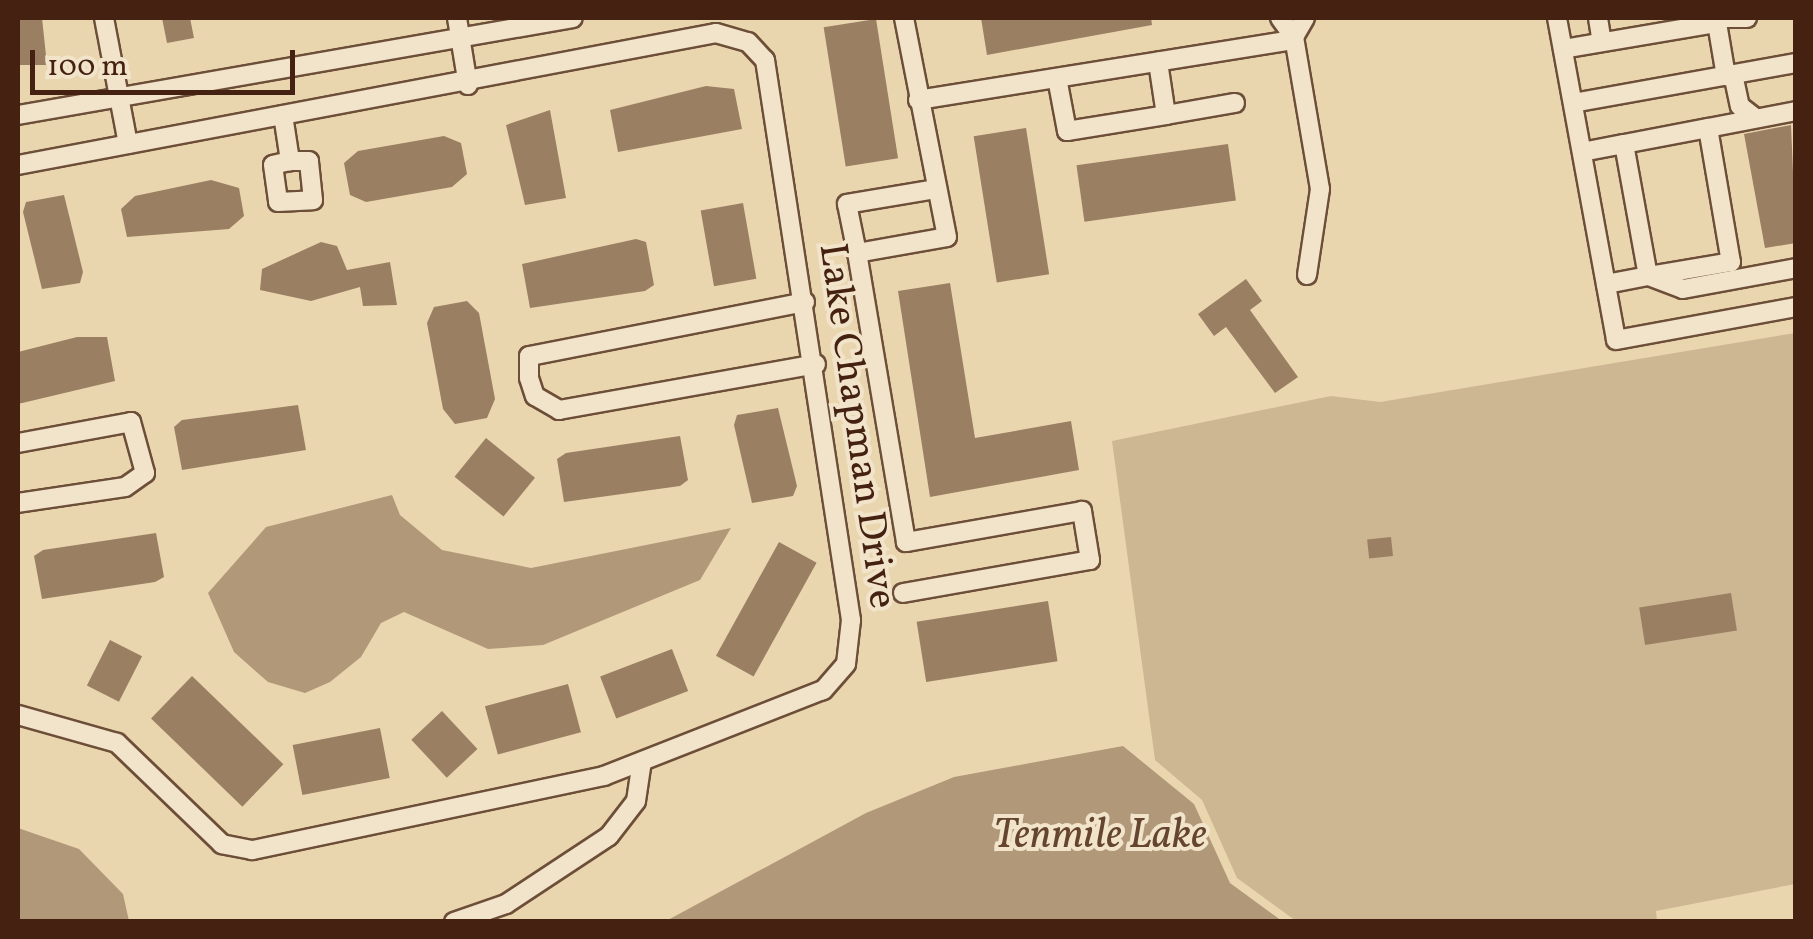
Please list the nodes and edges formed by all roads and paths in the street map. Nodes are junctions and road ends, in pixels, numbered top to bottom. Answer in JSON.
{"nodes":[{"id":1,"x":104,"y":18,"type":"edge"},
{"id":2,"x":457,"y":18,"type":"edge"},
{"id":3,"x":573,"y":18,"type":"edge"},
{"id":4,"x":904,"y":18,"type":"edge"},
{"id":5,"x":1280,"y":18,"type":"edge"},
{"id":6,"x":1305,"y":18,"type":"edge"},
{"id":7,"x":1557,"y":18,"type":"edge"},
{"id":8,"x":1598,"y":18,"type":"edge"},
{"id":9,"x":1747,"y":18,"type":"edge"},
{"id":10,"x":1717,"y":20,"type":"edge"},
{"id":11,"x":460,"y":37,"type":"junction"},
{"id":12,"x":1294,"y":38,"type":"junction"},
{"id":13,"x":1602,"y":42,"type":"junction"},
{"id":14,"x":1563,"y":49,"type":"junction"},
{"id":15,"x":1158,"y":62,"type":"junction"},
{"id":16,"x":1796,"y":63,"type":"edge"},
{"id":17,"x":1730,"y":75,"type":"junction"},
{"id":18,"x":1057,"y":78,"type":"junction"},
{"id":19,"x":468,"y":84,"type":"junction"},
{"id":20,"x":119,"y":97,"type":"junction"},
{"id":21,"x":918,"y":100,"type":"junction"},
{"id":22,"x":1235,"y":102,"type":"dead end"},
{"id":23,"x":1573,"y":103,"type":"junction"},
{"id":24,"x":1796,"y":111,"type":"edge"},
{"id":25,"x":18,"y":114,"type":"edge"},
{"id":26,"x":282,"y":114,"type":"junction"},
{"id":27,"x":1166,"y":115,"type":"junction"},
{"id":28,"x":1753,"y":116,"type":"junction"},
{"id":29,"x":1708,"y":128,"type":"junction"},
{"id":30,"x":128,"y":144,"type":"junction"},
{"id":31,"x":1624,"y":144,"type":"junction"},
{"id":32,"x":1582,"y":152,"type":"junction"},
{"id":33,"x":290,"y":161,"type":"dead end"},
{"id":34,"x":18,"y":165,"type":"edge"},
{"id":35,"x":936,"y":188,"type":"junction"},
{"id":36,"x":857,"y":254,"type":"junction"},
{"id":37,"x":1796,"y":268,"type":"edge"},
{"id":38,"x":1307,"y":276,"type":"dead end"},
{"id":39,"x":1648,"y":276,"type":"junction"},
{"id":40,"x":1606,"y":284,"type":"junction"},
{"id":41,"x":805,"y":302,"type":"junction"},
{"id":42,"x":1796,"y":307,"type":"edge"},
{"id":43,"x":816,"y":364,"type":"junction"},
{"id":44,"x":18,"y":443,"type":"edge"},
{"id":45,"x":18,"y":503,"type":"edge"},
{"id":46,"x":902,"y":593,"type":"dead end"},
{"id":47,"x":18,"y":715,"type":"edge"},
{"id":48,"x":642,"y":760,"type":"junction"},
{"id":49,"x":454,"y":922,"type":"edge"}],
"edges":[{"from":1,"to":20,"type":"street"},
{"from":2,"to":11,"type":"street"},
{"from":3,"to":11,"type":"street"},
{"from":4,"to":21,"type":"street"},
{"from":5,"to":12,"type":"street"},
{"from":6,"to":12,"type":"street"},
{"from":7,"to":14,"type":"street"},
{"from":8,"to":13,"type":"street"},
{"from":9,"to":10,"type":"street"},
{"from":10,"to":13,"type":"street"},
{"from":10,"to":17,"type":"street"},
{"from":11,"to":19,"type":"street"},
{"from":11,"to":20,"type":"street"},
{"from":12,"to":15,"type":"street"},
{"from":12,"to":38,"type":"street"},
{"from":13,"to":14,"type":"street"},
{"from":14,"to":23,"type":"street"},
{"from":15,"to":18,"type":"street"},
{"from":15,"to":27,"type":"street"},
{"from":16,"to":17,"type":"street"},
{"from":17,"to":23,"type":"street"},
{"from":17,"to":28,"type":"street"},
{"from":18,"to":21,"type":"street"},
{"from":18,"to":27,"type":"street"},
{"from":19,"to":26,"type":"street","name":"Lake Chapman Drive"},
{"from":19,"to":41,"type":"street","name":"Lake Chapman Drive"},
{"from":20,"to":25,"type":"street"},
{"from":20,"to":30,"type":"street"},
{"from":21,"to":35,"type":"street"},
{"from":22,"to":27,"type":"street"},
{"from":23,"to":32,"type":"street"},
{"from":24,"to":28,"type":"street"},
{"from":26,"to":30,"type":"street","name":"Lake Chapman Drive"},
{"from":26,"to":33,"type":"street"},
{"from":28,"to":29,"type":"street"},
{"from":29,"to":31,"type":"street"},
{"from":29,"to":39,"type":"street"},
{"from":30,"to":34,"type":"street","name":"Lake Chapman Drive"},
{"from":31,"to":32,"type":"street"},
{"from":31,"to":39,"type":"street"},
{"from":32,"to":40,"type":"street"},
{"from":35,"to":36,"type":"street"},
{"from":35,"to":36,"type":"street"},
{"from":36,"to":46,"type":"street"},
{"from":37,"to":39,"type":"street"},
{"from":39,"to":40,"type":"street"},
{"from":40,"to":42,"type":"street"},
{"from":41,"to":43,"type":"street","name":"Lake Chapman Drive"},
{"from":41,"to":43,"type":"street"},
{"from":43,"to":48,"type":"street","name":"Lake Chapman Drive"},
{"from":44,"to":45,"type":"street"},
{"from":47,"to":48,"type":"street","name":"Lake Chapman Drive"},
{"from":48,"to":49,"type":"street"}]}
